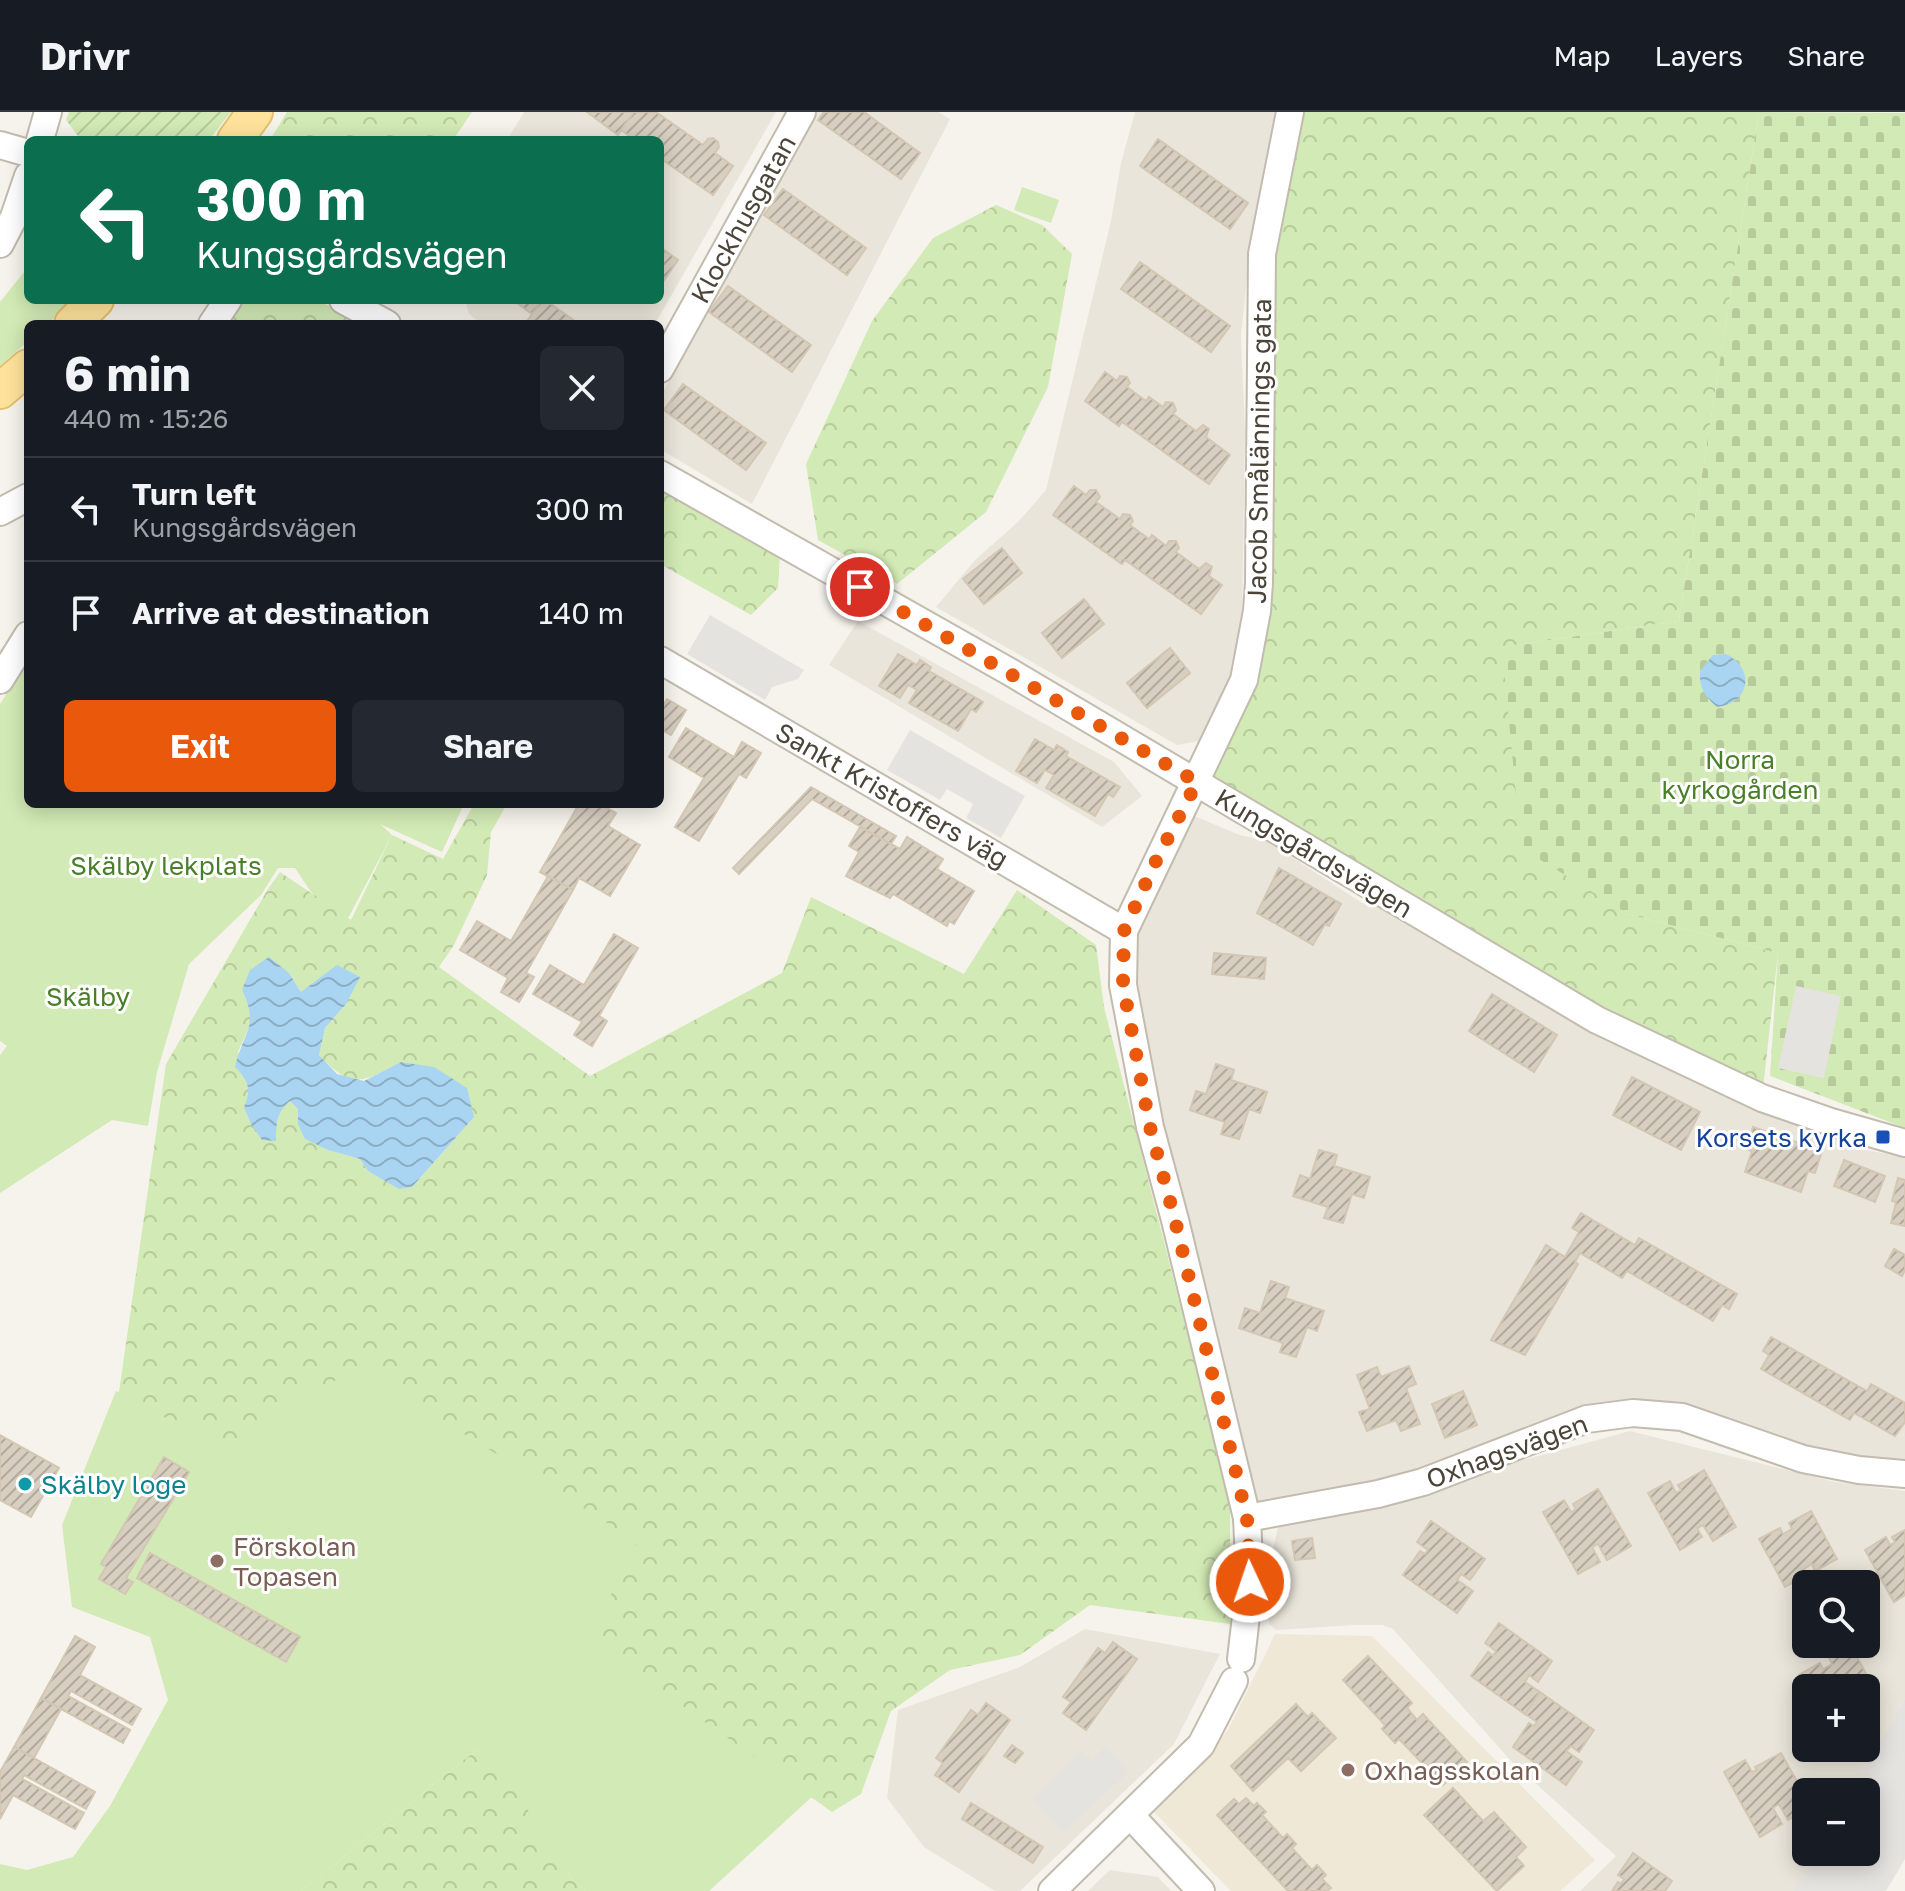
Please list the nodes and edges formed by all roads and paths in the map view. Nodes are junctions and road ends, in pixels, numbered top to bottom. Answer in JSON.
{"nodes":[{"id":1,"x":48,"y":112,"type":"edge"},
{"id":2,"x":802,"y":112,"type":"edge"},
{"id":3,"x":1290,"y":112,"type":"edge"},
{"id":4,"x":41,"y":136,"type":"edge"},
{"id":5,"x":0,"y":145,"type":"edge"},
{"id":6,"x":24,"y":152,"type":"edge"},
{"id":7,"x":24,"y":188,"type":"edge"},
{"id":8,"x":0,"y":244,"type":"edge"},
{"id":9,"x":92,"y":304,"type":"edge"},
{"id":10,"x":350,"y":304,"type":"edge"},
{"id":11,"x":76,"y":320,"type":"edge"},
{"id":12,"x":380,"y":320,"type":"edge"},
{"id":13,"x":664,"y":362,"type":"edge"},
{"id":14,"x":24,"y":370,"type":"edge"},
{"id":15,"x":0,"y":391,"type":"edge"},
{"id":16,"x":664,"y":476,"type":"edge"},
{"id":17,"x":24,"y":499,"type":"edge"},
{"id":18,"x":0,"y":512,"type":"edge"},
{"id":19,"x":24,"y":641,"type":"edge"},
{"id":20,"x":664,"y":662,"type":"edge"},
{"id":21,"x":0,"y":680,"type":"edge"},
{"id":22,"x":1197,"y":782,"type":"junction"},
{"id":23,"x":1124,"y":931,"type":"junction"},
{"id":24,"x":1905,"y":1143,"type":"edge"},
{"id":25,"x":1905,"y":1474,"type":"edge"},
{"id":26,"x":1247,"y":1518,"type":"junction"},
{"id":27,"x":1131,"y":1816,"type":"junction"},
{"id":28,"x":1052,"y":1891,"type":"edge"},
{"id":29,"x":1201,"y":1891,"type":"edge"}],
"edges":[{"from":1,"to":4,"type":"street"},
{"from":2,"to":13,"type":"street","name":"Klockhusgatan"},
{"from":3,"to":22,"type":"street","name":"Jacob Smålännings gata"},
{"from":5,"to":6,"type":"street"},
{"from":7,"to":8,"type":"street"},
{"from":9,"to":11,"type":"main road"},
{"from":10,"to":12,"type":"street"},
{"from":14,"to":15,"type":"main road"},
{"from":16,"to":22,"type":"street","name":"Kungsgårdsvägen"},
{"from":17,"to":18,"type":"street"},
{"from":19,"to":21,"type":"street"},
{"from":20,"to":23,"type":"street","name":"Sankt Kristoffers väg"},
{"from":22,"to":23,"type":"street","name":"Jacob Smålännings gata"},
{"from":22,"to":24,"type":"street","name":"Kungsgårdsvägen"},
{"from":23,"to":26,"type":"street"},
{"from":25,"to":26,"type":"street","name":"Oxhagsvägen"},
{"from":26,"to":27,"type":"street"},
{"from":27,"to":28,"type":"street"},
{"from":27,"to":29,"type":"street"}]}
